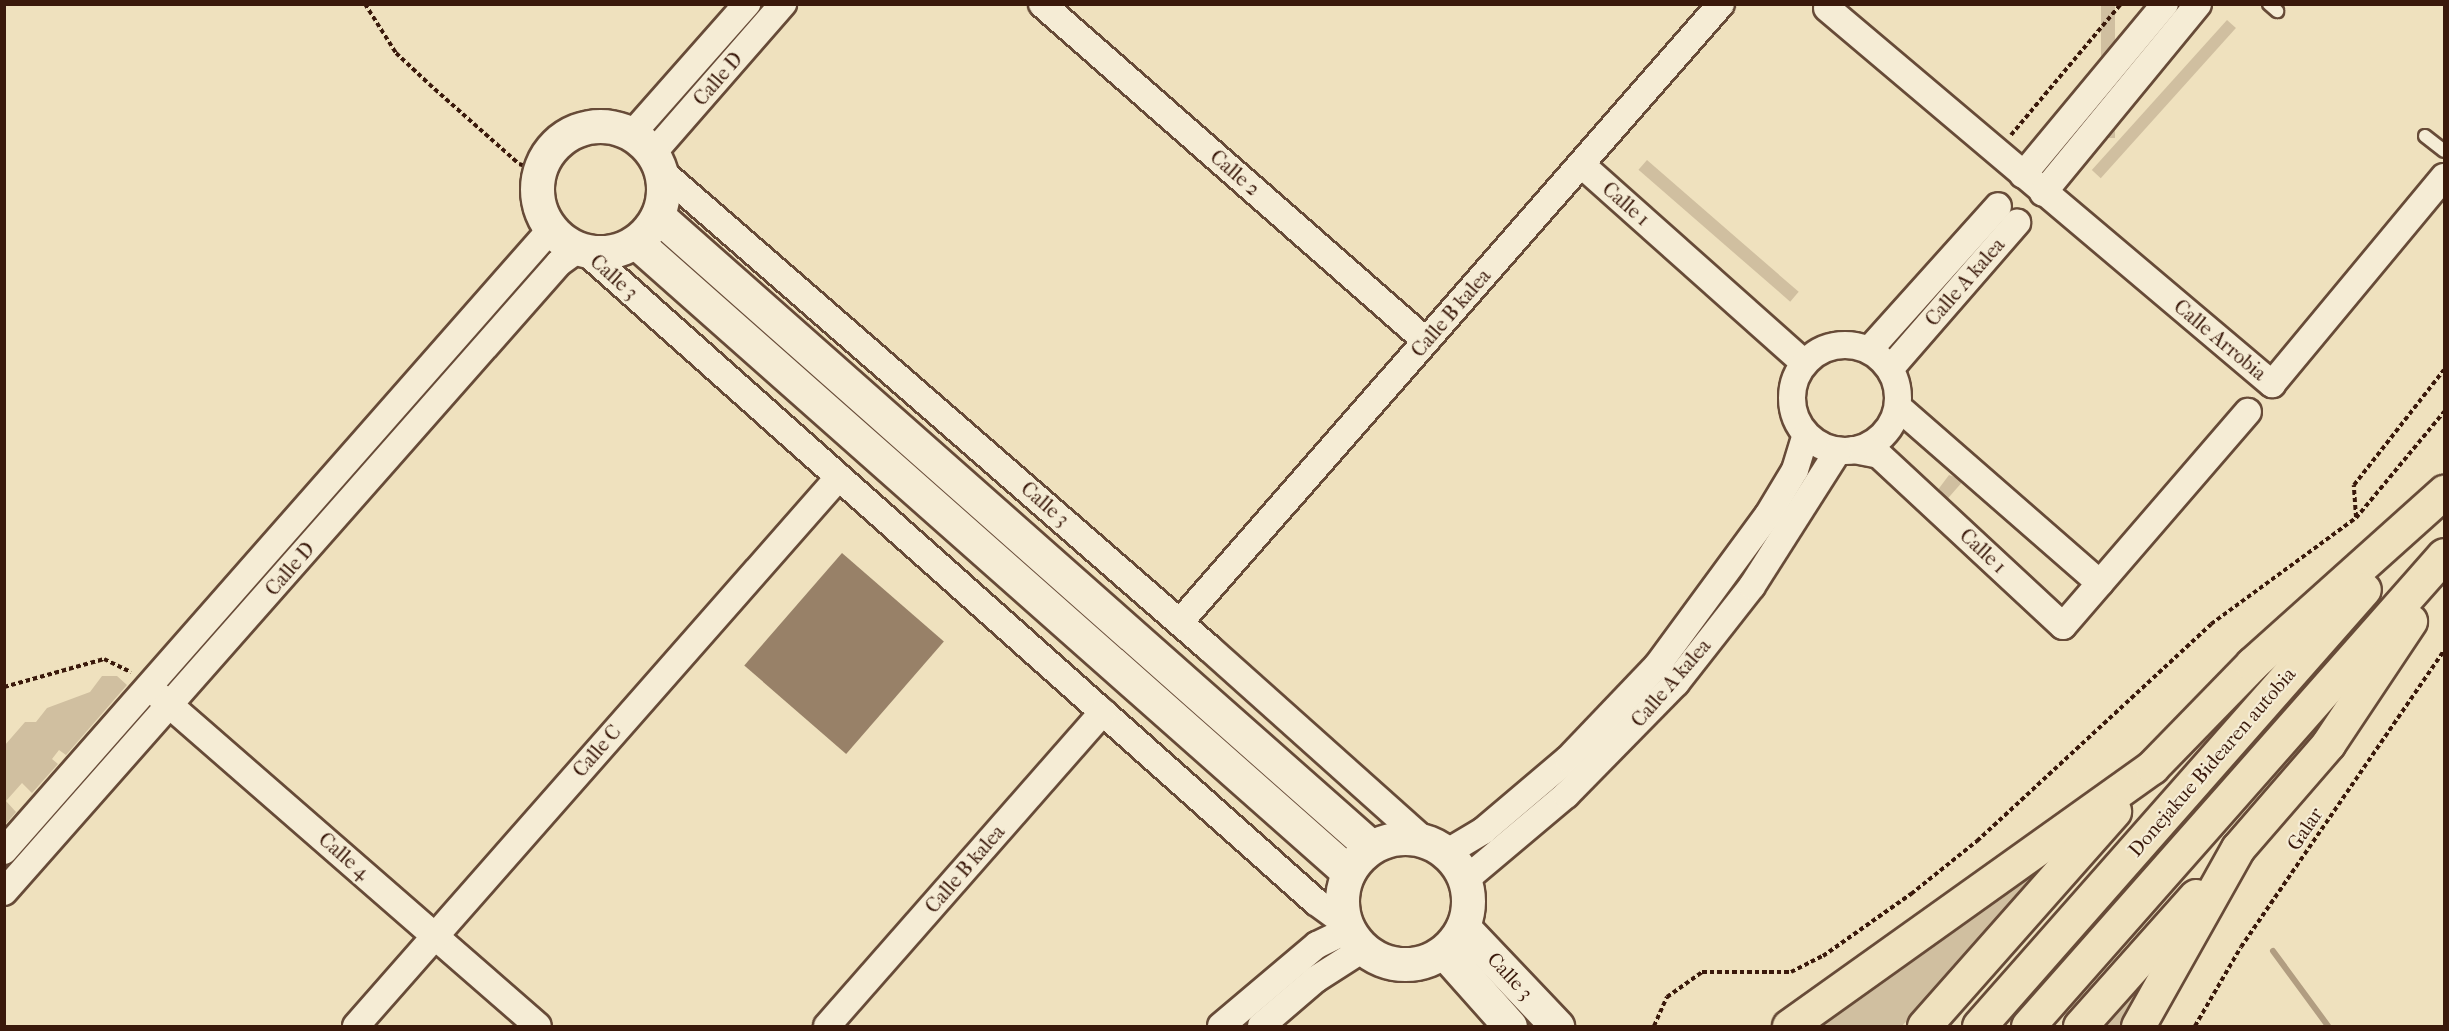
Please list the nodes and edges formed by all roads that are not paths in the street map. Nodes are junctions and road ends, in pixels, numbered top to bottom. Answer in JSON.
{"nodes":[{"id":1,"x":747,"y":4,"type":"edge"},
{"id":2,"x":783,"y":4,"type":"edge"},
{"id":3,"x":1042,"y":4,"type":"edge"},
{"id":4,"x":1721,"y":4,"type":"edge"},
{"id":5,"x":2165,"y":4,"type":"edge"},
{"id":6,"x":2198,"y":4,"type":"edge"},
{"id":7,"x":1827,"y":8,"type":"dead end"},
{"id":8,"x":2425,"y":136,"type":"dead end"},
{"id":9,"x":2445,"y":151,"type":"edge"},
{"id":10,"x":649,"y":152,"type":"junction"},
{"id":11,"x":1582,"y":165,"type":"junction"},
{"id":12,"x":2023,"y":175,"type":"junction"},
{"id":13,"x":2445,"y":177,"type":"edge"},
{"id":14,"x":2043,"y":193,"type":"junction"},
{"id":15,"x":1998,"y":207,"type":"dead end"},
{"id":16,"x":658,"y":216,"type":"junction"},
{"id":17,"x":2017,"y":223,"type":"dead end"},
{"id":18,"x":551,"y":230,"type":"junction"},
{"id":19,"x":636,"y":242,"type":"junction"},
{"id":20,"x":581,"y":250,"type":"junction"},
{"id":21,"x":1426,"y":341,"type":"junction"},
{"id":22,"x":1869,"y":350,"type":"junction"},
{"id":23,"x":1804,"y":363,"type":"junction"},
{"id":24,"x":1890,"y":369,"type":"junction"},
{"id":25,"x":1898,"y":407,"type":"junction"},
{"id":26,"x":2248,"y":412,"type":"dead end"},
{"id":27,"x":1806,"y":435,"type":"junction"},
{"id":28,"x":1846,"y":451,"type":"junction"},
{"id":29,"x":838,"y":477,"type":"junction"},
{"id":30,"x":2445,"y":492,"type":"edge"},
{"id":31,"x":2445,"y":497,"type":"edge"},
{"id":32,"x":2445,"y":555,"type":"edge"},
{"id":33,"x":2445,"y":579,"type":"edge"},
{"id":34,"x":2100,"y":582,"type":"junction"},
{"id":35,"x":1180,"y":622,"type":"junction"},
{"id":36,"x":150,"y":687,"type":"junction"},
{"id":37,"x":170,"y":705,"type":"junction"},
{"id":38,"x":1103,"y":712,"type":"junction"},
{"id":39,"x":2152,"y":767,"type":"junction"},
{"id":40,"x":1371,"y":847,"type":"junction"},
{"id":41,"x":1436,"y":847,"type":"junction"},
{"id":42,"x":2238,"y":848,"type":"junction"},
{"id":43,"x":4,"y":851,"type":"edge"},
{"id":44,"x":1348,"y":872,"type":"junction"},
{"id":45,"x":1465,"y":880,"type":"junction"},
{"id":46,"x":4,"y":892,"type":"edge"},
{"id":47,"x":1352,"y":934,"type":"junction"},
{"id":48,"x":435,"y":936,"type":"junction"},
{"id":49,"x":1453,"y":939,"type":"junction"},
{"id":50,"x":356,"y":1026,"type":"edge"},
{"id":51,"x":538,"y":1026,"type":"edge"},
{"id":52,"x":827,"y":1026,"type":"edge"},
{"id":53,"x":1221,"y":1026,"type":"edge"},
{"id":54,"x":1261,"y":1026,"type":"edge"},
{"id":55,"x":1510,"y":1026,"type":"edge"},
{"id":56,"x":1557,"y":1026,"type":"edge"},
{"id":57,"x":1789,"y":1026,"type":"edge"},
{"id":58,"x":1924,"y":1026,"type":"edge"},
{"id":59,"x":1979,"y":1026,"type":"edge"},
{"id":60,"x":2028,"y":1026,"type":"edge"},
{"id":61,"x":2080,"y":1026,"type":"edge"},
{"id":62,"x":2138,"y":1026,"type":"edge"}],
"edges":[{"from":1,"to":10,"type":"street","name":"Calle D"},
{"from":2,"to":10,"type":"street","name":"Calle D"},
{"from":3,"to":21,"type":"street","name":"Calle 2"},
{"from":4,"to":11,"type":"street","name":"Calle B kalea"},
{"from":5,"to":12,"type":"street"},
{"from":6,"to":14,"type":"street"},
{"from":7,"to":12,"type":"street","name":"Calle Arrobia"},
{"from":8,"to":9,"type":"lane"},
{"from":10,"to":16,"type":"street"},
{"from":10,"to":18,"type":"street"},
{"from":10,"to":35,"type":"street","name":"Calle 3"},
{"from":11,"to":21,"type":"street","name":"Calle B kalea"},
{"from":11,"to":23,"type":"street","name":"Calle 1"},
{"from":12,"to":14,"type":"street","name":"Calle Arrobia"},
{"from":13,"to":14,"type":"street","name":"Calle Arrobia"},
{"from":15,"to":22,"type":"street","name":"Calle A kalea"},
{"from":16,"to":19,"type":"street"},
{"from":16,"to":40,"type":"street"},
{"from":17,"to":24,"type":"street","name":"Calle A kalea"},
{"from":18,"to":20,"type":"street"},
{"from":18,"to":36,"type":"street","name":"Calle D"},
{"from":19,"to":20,"type":"street"},
{"from":19,"to":44,"type":"street","name":"Calle 3"},
{"from":20,"to":29,"type":"street","name":"Calle 3"},
{"from":20,"to":37,"type":"street","name":"Calle D"},
{"from":21,"to":35,"type":"street","name":"Calle B kalea"},
{"from":22,"to":23,"type":"street"},
{"from":22,"to":24,"type":"street"},
{"from":23,"to":27,"type":"street"},
{"from":24,"to":25,"type":"street"},
{"from":25,"to":28,"type":"street"},
{"from":25,"to":34,"type":"street"},
{"from":26,"to":34,"type":"street","name":"Calle 1"},
{"from":27,"to":28,"type":"street"},
{"from":27,"to":41,"type":"street","name":"Calle A kalea"},
{"from":28,"to":34,"type":"street","name":"Calle 1"},
{"from":28,"to":45,"type":"street","name":"Calle A kalea"},
{"from":29,"to":38,"type":"street","name":"Calle 3"},
{"from":29,"to":48,"type":"street","name":"Calle C"},
{"from":30,"to":39,"type":"highway"},
{"from":31,"to":59,"type":"highway","name":"Donejakue Bidearen autobia"},
{"from":32,"to":60,"type":"highway","name":"Donejakue Bidearen autobia"},
{"from":33,"to":42,"type":"highway"},
{"from":35,"to":41,"type":"street","name":"Calle 3"},
{"from":36,"to":37,"type":"street","name":"Calle 4"},
{"from":36,"to":43,"type":"street","name":"Calle D"},
{"from":37,"to":46,"type":"street","name":"Calle D"},
{"from":37,"to":48,"type":"street","name":"Calle 4"},
{"from":38,"to":47,"type":"street","name":"Calle 3"},
{"from":38,"to":52,"type":"street","name":"Calle B kalea"},
{"from":39,"to":57,"type":"highway"},
{"from":39,"to":58,"type":"highway"},
{"from":40,"to":41,"type":"street"},
{"from":40,"to":44,"type":"street"},
{"from":41,"to":45,"type":"street"},
{"from":42,"to":61,"type":"highway"},
{"from":42,"to":62,"type":"highway"},
{"from":44,"to":47,"type":"street"},
{"from":45,"to":49,"type":"street"},
{"from":47,"to":49,"type":"street"},
{"from":47,"to":53,"type":"street"},
{"from":47,"to":54,"type":"street"},
{"from":48,"to":50,"type":"street","name":"Calle C"},
{"from":48,"to":51,"type":"street","name":"Calle 4"},
{"from":49,"to":55,"type":"street","name":"Calle 3"},
{"from":49,"to":56,"type":"street","name":"Calle 3"}]}
